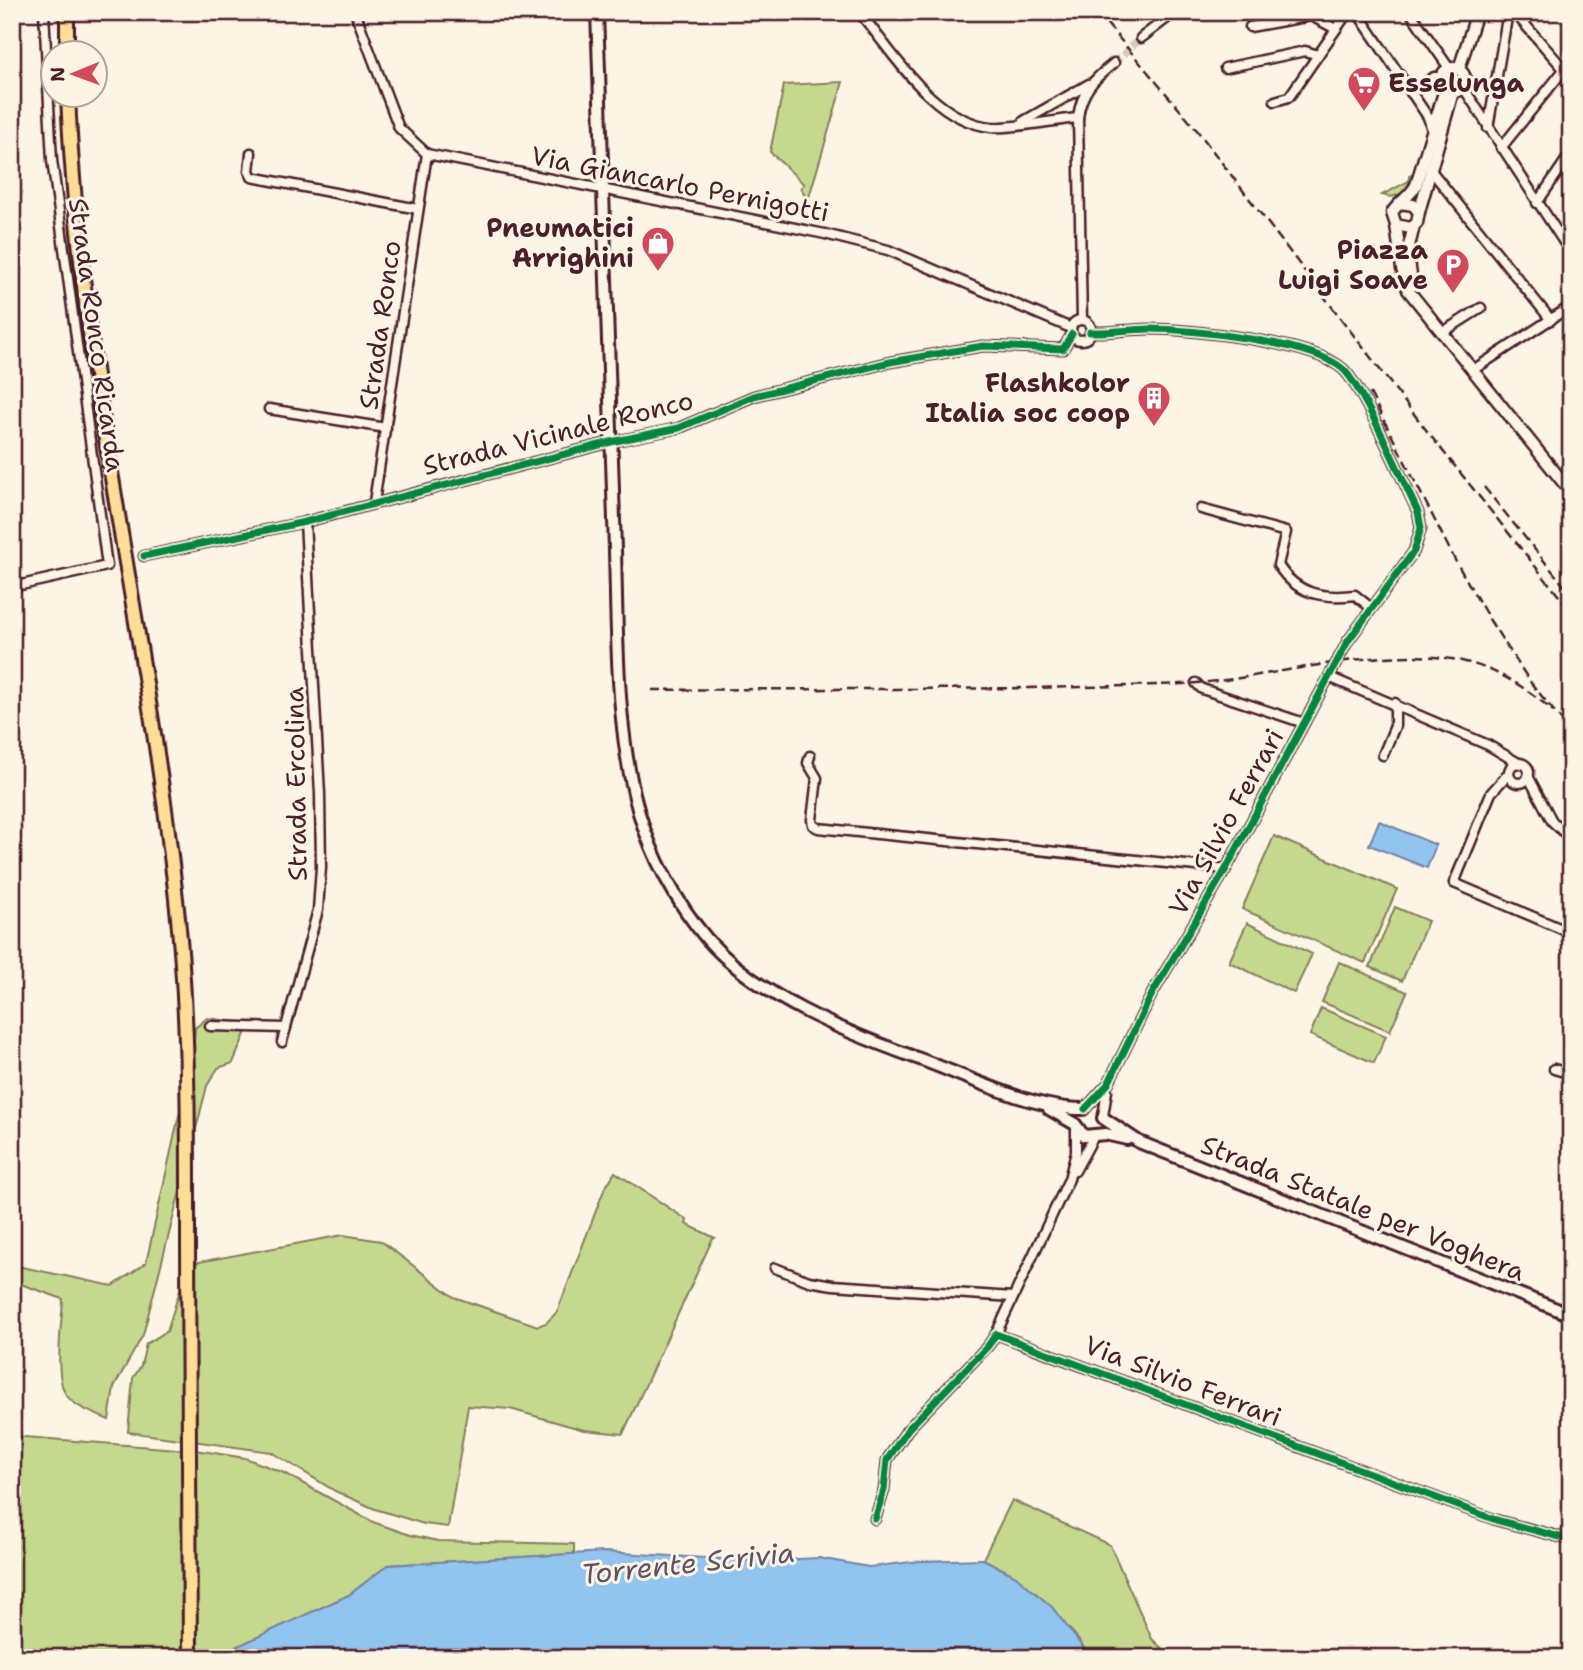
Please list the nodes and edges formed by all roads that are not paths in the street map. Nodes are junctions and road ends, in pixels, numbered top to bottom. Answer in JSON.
{"nodes":[{"id":1,"x":44,"y":12,"type":"edge"},
{"id":2,"x":67,"y":12,"type":"edge"},
{"id":3,"x":355,"y":12,"type":"edge"},
{"id":4,"x":597,"y":12,"type":"edge"},
{"id":5,"x":859,"y":12,"type":"edge"},
{"id":6,"x":1175,"y":12,"type":"edge"},
{"id":7,"x":1348,"y":12,"type":"edge"},
{"id":8,"x":1357,"y":12,"type":"edge"},
{"id":9,"x":1410,"y":12,"type":"edge"},
{"id":10,"x":1477,"y":12,"type":"edge"},
{"id":11,"x":1507,"y":12,"type":"edge"},
{"id":12,"x":1514,"y":12,"type":"edge"},
{"id":13,"x":1250,"y":27,"type":"dead end"},
{"id":14,"x":1336,"y":29,"type":"junction"},
{"id":15,"x":67,"y":38,"type":"edge"},
{"id":16,"x":1141,"y":38,"type":"tunnel mouth"},
{"id":17,"x":1318,"y":55,"type":"junction"},
{"id":18,"x":1571,"y":61,"type":"edge"},
{"id":19,"x":1114,"y":63,"type":"tunnel mouth"},
{"id":20,"x":1225,"y":68,"type":"dead end"},
{"id":21,"x":1454,"y":68,"type":"junction"},
{"id":22,"x":1564,"y":69,"type":"junction"},
{"id":23,"x":1441,"y":77,"type":"junction"},
{"id":24,"x":1571,"y":77,"type":"edge"},
{"id":25,"x":1089,"y":84,"type":"junction"},
{"id":26,"x":1454,"y":89,"type":"junction"},
{"id":27,"x":1411,"y":93,"type":"junction"},
{"id":28,"x":1275,"y":101,"type":"dead end"},
{"id":29,"x":69,"y":108,"type":"edge"},
{"id":30,"x":1077,"y":118,"type":"junction"},
{"id":31,"x":1020,"y":123,"type":"junction"},
{"id":32,"x":1488,"y":128,"type":"junction"},
{"id":33,"x":1432,"y":131,"type":"junction"},
{"id":34,"x":1501,"y":148,"type":"junction"},
{"id":35,"x":251,"y":153,"type":"dead end"},
{"id":36,"x":1571,"y":153,"type":"edge"},
{"id":37,"x":427,"y":155,"type":"junction"},
{"id":38,"x":1429,"y":168,"type":"junction"},
{"id":39,"x":603,"y":191,"type":"junction"},
{"id":40,"x":1400,"y":203,"type":"junction"},
{"id":41,"x":1537,"y":203,"type":"junction"},
{"id":42,"x":418,"y":209,"type":"junction"},
{"id":43,"x":1419,"y":212,"type":"junction"},
{"id":44,"x":1396,"y":225,"type":"junction"},
{"id":45,"x":1414,"y":226,"type":"junction"},
{"id":46,"x":1571,"y":253,"type":"edge"},
{"id":47,"x":1571,"y":306,"type":"edge"},
{"id":48,"x":1423,"y":307,"type":"junction"},
{"id":49,"x":1481,"y":308,"type":"dead end"},
{"id":50,"x":1082,"y":320,"type":"junction"},
{"id":51,"x":1551,"y":320,"type":"junction"},
{"id":52,"x":1072,"y":331,"type":"junction"},
{"id":53,"x":1090,"y":332,"type":"junction"},
{"id":54,"x":1443,"y":332,"type":"junction"},
{"id":55,"x":1473,"y":370,"type":"junction"},
{"id":56,"x":269,"y":408,"type":"dead end"},
{"id":57,"x":386,"y":428,"type":"junction"},
{"id":58,"x":611,"y":442,"type":"junction"},
{"id":59,"x":1571,"y":492,"type":"edge"},
{"id":60,"x":374,"y":502,"type":"junction"},
{"id":61,"x":1201,"y":509,"type":"dead end"},
{"id":62,"x":305,"y":522,"type":"junction"},
{"id":63,"x":144,"y":556,"type":"dead end"},
{"id":64,"x":12,"y":587,"type":"edge"},
{"id":65,"x":1370,"y":607,"type":"junction"},
{"id":66,"x":1329,"y":677,"type":"junction"},
{"id":67,"x":1196,"y":684,"type":"dead end"},
{"id":68,"x":1395,"y":703,"type":"junction"},
{"id":69,"x":1413,"y":711,"type":"junction"},
{"id":70,"x":1304,"y":723,"type":"junction"},
{"id":71,"x":1395,"y":726,"type":"junction"},
{"id":72,"x":1497,"y":750,"type":"junction"},
{"id":73,"x":1383,"y":755,"type":"dead end"},
{"id":74,"x":810,"y":756,"type":"dead end"},
{"id":75,"x":1520,"y":764,"type":"junction"},
{"id":76,"x":1509,"y":771,"type":"junction"},
{"id":77,"x":1522,"y":780,"type":"junction"},
{"id":78,"x":1491,"y":793,"type":"junction"},
{"id":79,"x":1571,"y":839,"type":"edge"},
{"id":80,"x":1226,"y":869,"type":"junction"},
{"id":81,"x":1571,"y":933,"type":"edge"},
{"id":82,"x":210,"y":1026,"type":"dead end"},
{"id":83,"x":286,"y":1028,"type":"junction"},
{"id":84,"x":282,"y":1042,"type":"dead end"},
{"id":85,"x":1554,"y":1069,"type":"dead end"},
{"id":86,"x":1571,"y":1073,"type":"edge"},
{"id":87,"x":1108,"y":1084,"type":"junction"},
{"id":88,"x":1038,"y":1102,"type":"junction"},
{"id":89,"x":1084,"y":1109,"type":"junction"},
{"id":90,"x":1103,"y":1117,"type":"junction"},
{"id":91,"x":1076,"y":1126,"type":"junction"},
{"id":92,"x":1096,"y":1135,"type":"junction"},
{"id":93,"x":1139,"y":1142,"type":"junction"},
{"id":94,"x":1069,"y":1179,"type":"junction"},
{"id":95,"x":775,"y":1268,"type":"dead end"},
{"id":96,"x":1013,"y":1297,"type":"junction"},
{"id":97,"x":1571,"y":1315,"type":"edge"},
{"id":98,"x":996,"y":1334,"type":"junction"},
{"id":99,"x":875,"y":1518,"type":"dead end"},
{"id":100,"x":1571,"y":1540,"type":"edge"},
{"id":101,"x":190,"y":1658,"type":"edge"}],
"edges":[{"from":1,"to":64,"type":"street","name":"Strada Ronco Ricarda"},
{"from":2,"to":15,"type":"main road"},
{"from":3,"to":37,"type":"street"},
{"from":4,"to":39,"type":"main road","name":"Strada Statale per Voghera"},
{"from":5,"to":31,"type":"street"},
{"from":6,"to":16,"type":"street"},
{"from":7,"to":14,"type":"street"},
{"from":8,"to":27,"type":"street"},
{"from":9,"to":21,"type":"street"},
{"from":10,"to":21,"type":"street"},
{"from":11,"to":32,"type":"street"},
{"from":12,"to":22,"type":"street"},
{"from":13,"to":14,"type":"street"},
{"from":14,"to":17,"type":"street"},
{"from":17,"to":20,"type":"street"},
{"from":17,"to":28,"type":"street"},
{"from":18,"to":22,"type":"street"},
{"from":19,"to":25,"type":"street"},
{"from":21,"to":23,"type":"street"},
{"from":21,"to":26,"type":"street"},
{"from":22,"to":24,"type":"street"},
{"from":22,"to":34,"type":"street"},
{"from":23,"to":26,"type":"street"},
{"from":23,"to":27,"type":"street"},
{"from":25,"to":30,"type":"street"},
{"from":25,"to":31,"type":"street"},
{"from":26,"to":32,"type":"street"},
{"from":26,"to":33,"type":"street"},
{"from":26,"to":38,"type":"street"},
{"from":27,"to":33,"type":"street"},
{"from":29,"to":101,"type":"main road"},
{"from":30,"to":31,"type":"street"},
{"from":30,"to":50,"type":"street"},
{"from":32,"to":34,"type":"street"},
{"from":33,"to":40,"type":"street"},
{"from":34,"to":41,"type":"street"},
{"from":35,"to":42,"type":"street"},
{"from":36,"to":41,"type":"street"},
{"from":37,"to":39,"type":"street","name":"Via Giancarlo Pernigotti"},
{"from":37,"to":42,"type":"street","name":"Strada Ronco"},
{"from":38,"to":43,"type":"street"},
{"from":38,"to":51,"type":"street"},
{"from":39,"to":52,"type":"street","name":"Via Giancarlo Pernigotti"},
{"from":39,"to":58,"type":"main road","name":"Strada Statale per Voghera"},
{"from":40,"to":43,"type":"street"},
{"from":40,"to":44,"type":"street"},
{"from":41,"to":46,"type":"street"},
{"from":42,"to":57,"type":"street","name":"Strada Ronco"},
{"from":43,"to":45,"type":"street"},
{"from":44,"to":45,"type":"street"},
{"from":44,"to":48,"type":"street"},
{"from":45,"to":48,"type":"street"},
{"from":47,"to":51,"type":"street"},
{"from":48,"to":54,"type":"street"},
{"from":49,"to":54,"type":"street"},
{"from":50,"to":52,"type":"street"},
{"from":50,"to":53,"type":"street"},
{"from":51,"to":55,"type":"street"},
{"from":52,"to":53,"type":"street"},
{"from":52,"to":58,"type":"street","name":"Strada Vicinale Ronco"},
{"from":53,"to":65,"type":"street","name":"Via Silvio Ferrari"},
{"from":54,"to":55,"type":"street"},
{"from":55,"to":59,"type":"street"},
{"from":56,"to":57,"type":"street"},
{"from":57,"to":60,"type":"street","name":"Strada Ronco"},
{"from":58,"to":60,"type":"street","name":"Strada Vicinale Ronco"},
{"from":58,"to":88,"type":"main road","name":"Strada Statale per Voghera"},
{"from":60,"to":62,"type":"street"},
{"from":61,"to":65,"type":"street"},
{"from":62,"to":63,"type":"street"},
{"from":62,"to":83,"type":"street","name":"Strada Ercolina"},
{"from":65,"to":66,"type":"street","name":"Via Silvio Ferrari"},
{"from":66,"to":68,"type":"street"},
{"from":66,"to":70,"type":"street","name":"Via Silvio Ferrari"},
{"from":67,"to":70,"type":"street"},
{"from":68,"to":69,"type":"street"},
{"from":68,"to":71,"type":"street"},
{"from":69,"to":71,"type":"street"},
{"from":69,"to":72,"type":"street"},
{"from":70,"to":80,"type":"street","name":"Via Silvio Ferrari"},
{"from":71,"to":73,"type":"street"},
{"from":72,"to":75,"type":"street"},
{"from":72,"to":76,"type":"street"},
{"from":74,"to":80,"type":"street"},
{"from":75,"to":76,"type":"street"},
{"from":75,"to":77,"type":"street"},
{"from":76,"to":77,"type":"street"},
{"from":76,"to":78,"type":"street"},
{"from":77,"to":78,"type":"street"},
{"from":77,"to":79,"type":"street"},
{"from":78,"to":81,"type":"street"},
{"from":80,"to":87,"type":"street","name":"Via Silvio Ferrari"},
{"from":82,"to":83,"type":"street"},
{"from":83,"to":84,"type":"street","name":"Strada Ercolina"},
{"from":85,"to":86,"type":"street"},
{"from":87,"to":89,"type":"street","name":"Via Silvio Ferrari"},
{"from":87,"to":90,"type":"street","name":"Via Silvio Ferrari"},
{"from":88,"to":89,"type":"main road","name":"Strada Statale per Voghera"},
{"from":88,"to":91,"type":"main road","name":"Strada Statale per Voghera"},
{"from":89,"to":90,"type":"main road","name":"Strada Statale per Voghera"},
{"from":89,"to":91,"type":"main road"},
{"from":90,"to":92,"type":"main road"},
{"from":90,"to":93,"type":"main road","name":"Strada Statale per Voghera"},
{"from":91,"to":92,"type":"main road","name":"Strada Statale per Voghera"},
{"from":91,"to":94,"type":"street"},
{"from":92,"to":93,"type":"main road","name":"Strada Statale per Voghera"},
{"from":92,"to":94,"type":"street"},
{"from":93,"to":97,"type":"main road","name":"Strada Statale per Voghera"},
{"from":94,"to":96,"type":"street"},
{"from":95,"to":96,"type":"street"},
{"from":96,"to":98,"type":"street"},
{"from":98,"to":99,"type":"street"},
{"from":98,"to":100,"type":"street","name":"Via Silvio Ferrari"}]}
